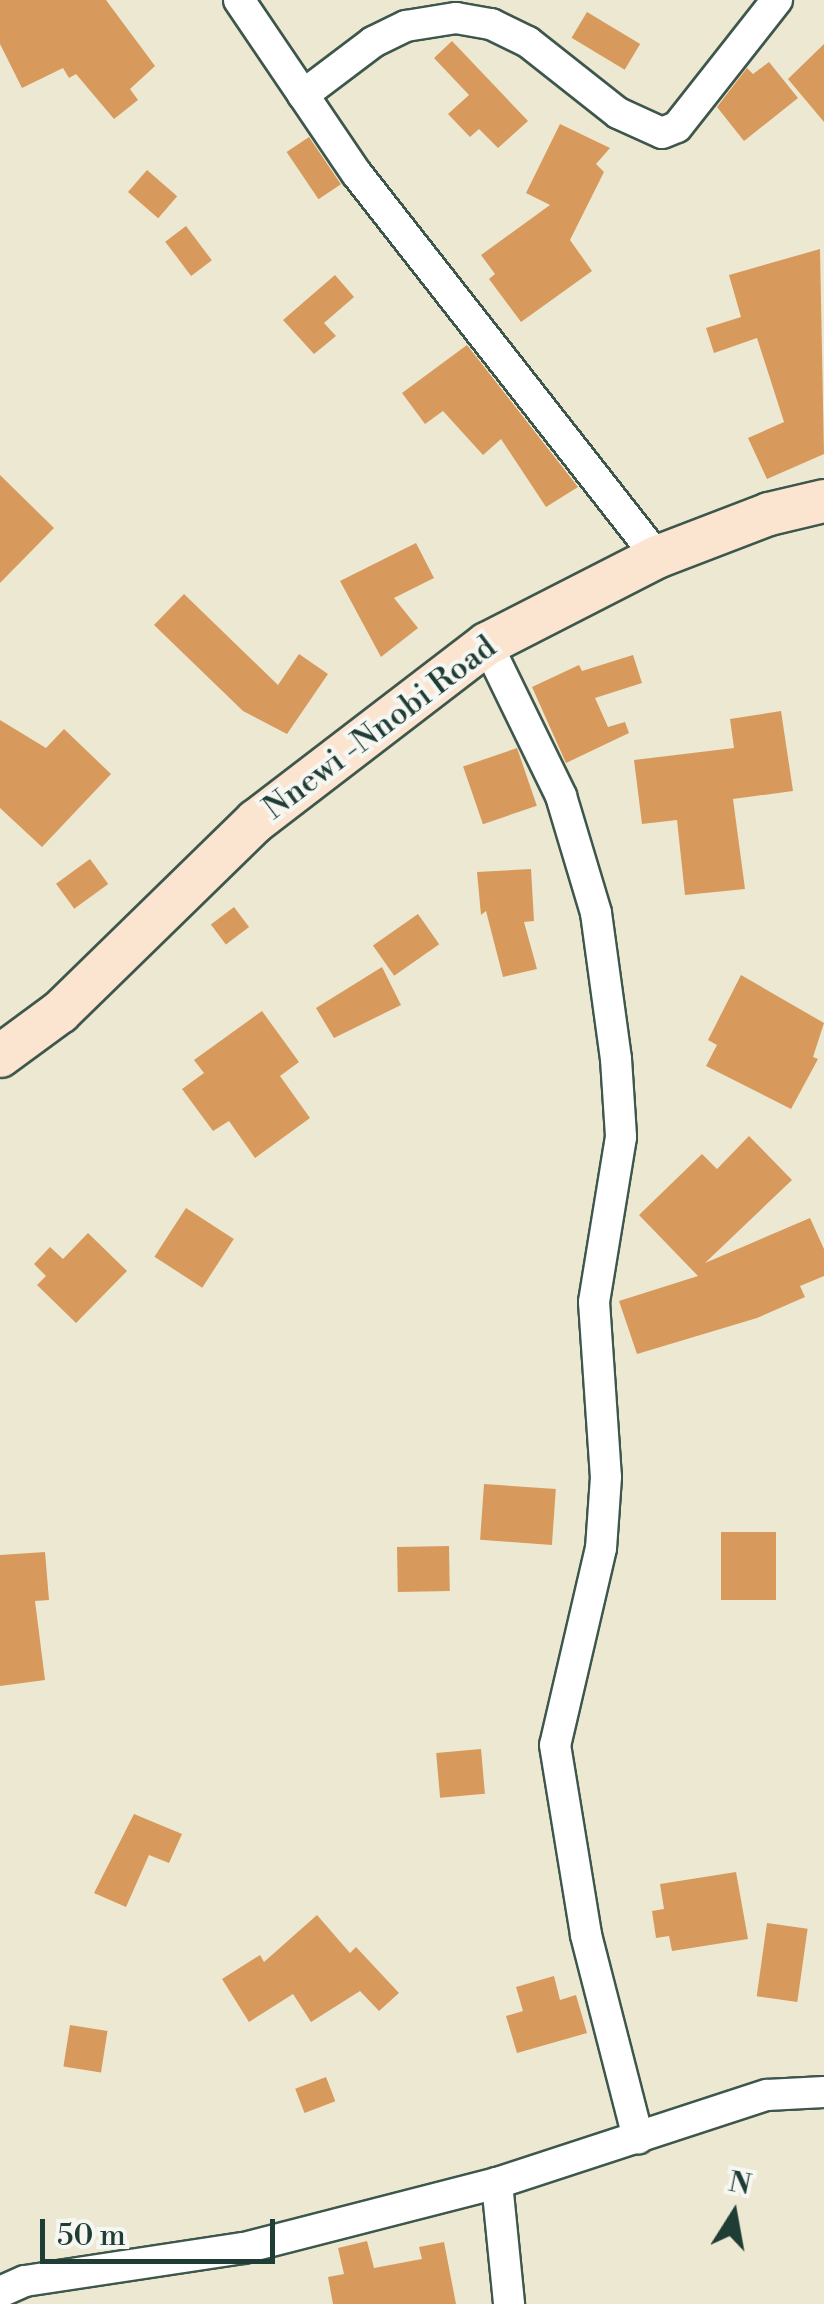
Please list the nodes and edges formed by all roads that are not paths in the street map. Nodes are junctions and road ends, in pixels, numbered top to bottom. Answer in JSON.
{"nodes":[{"id":1,"x":238,"y":0,"type":"edge"},
{"id":2,"x":777,"y":0,"type":"edge"},
{"id":3,"x":303,"y":96,"type":"junction"},
{"id":4,"x":824,"y":501,"type":"edge"},
{"id":5,"x":657,"y":557,"type":"junction"},
{"id":6,"x":487,"y":644,"type":"junction"},
{"id":7,"x":0,"y":1056,"type":"edge"},
{"id":8,"x":824,"y":2092,"type":"edge"},
{"id":9,"x":638,"y":2138,"type":"junction"},
{"id":10,"x":497,"y":2183,"type":"junction"},
{"id":11,"x":0,"y":2292,"type":"edge"},
{"id":12,"x":508,"y":2304,"type":"edge"}],
"edges":[{"from":1,"to":3,"type":"street"},
{"from":2,"to":3,"type":"street"},
{"from":3,"to":5,"type":"street"},
{"from":4,"to":5,"type":"main road","name":"Nnewi -Nnobi Road"},
{"from":5,"to":6,"type":"main road","name":"Nnewi -Nnobi Road"},
{"from":6,"to":7,"type":"main road","name":"Nnewi -Nnobi Road"},
{"from":6,"to":9,"type":"street"},
{"from":8,"to":9,"type":"street"},
{"from":9,"to":10,"type":"street"},
{"from":10,"to":11,"type":"street"},
{"from":10,"to":12,"type":"street"}]}
